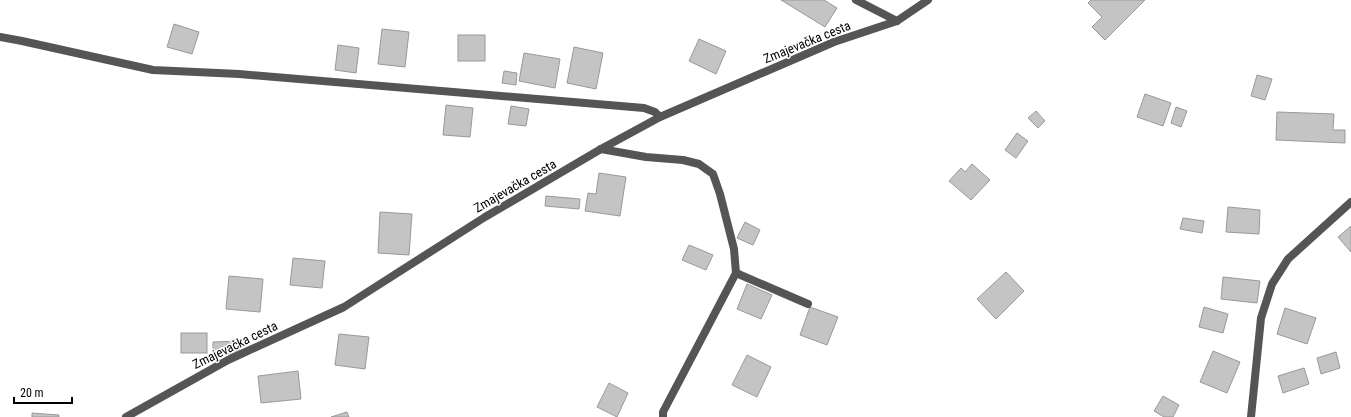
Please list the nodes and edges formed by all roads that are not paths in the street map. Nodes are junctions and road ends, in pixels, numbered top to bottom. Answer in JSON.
{"nodes":[{"id":1,"x":856,"y":0,"type":"edge"},
{"id":2,"x":928,"y":0,"type":"edge"},
{"id":3,"x":897,"y":21,"type":"junction"},
{"id":4,"x":0,"y":37,"type":"edge"},
{"id":5,"x":660,"y":117,"type":"junction"},
{"id":6,"x":601,"y":149,"type":"junction"},
{"id":7,"x":1351,"y":202,"type":"edge"},
{"id":8,"x":736,"y":273,"type":"junction"},
{"id":9,"x":808,"y":304,"type":"dead end"},
{"id":10,"x":126,"y":417,"type":"edge"},
{"id":11,"x":663,"y":417,"type":"edge"},
{"id":12,"x":1251,"y":417,"type":"edge"}],
"edges":[{"from":1,"to":3,"type":"street"},
{"from":2,"to":3,"type":"street","name":"Zmajevačka cesta"},
{"from":3,"to":5,"type":"street","name":"Zmajevačka cesta"},
{"from":4,"to":5,"type":"street"},
{"from":5,"to":6,"type":"street","name":"Zmajevačka cesta"},
{"from":6,"to":8,"type":"street"},
{"from":6,"to":10,"type":"street","name":"Zmajevačka cesta"},
{"from":7,"to":12,"type":"street"},
{"from":8,"to":9,"type":"street"},
{"from":8,"to":11,"type":"street"}]}
